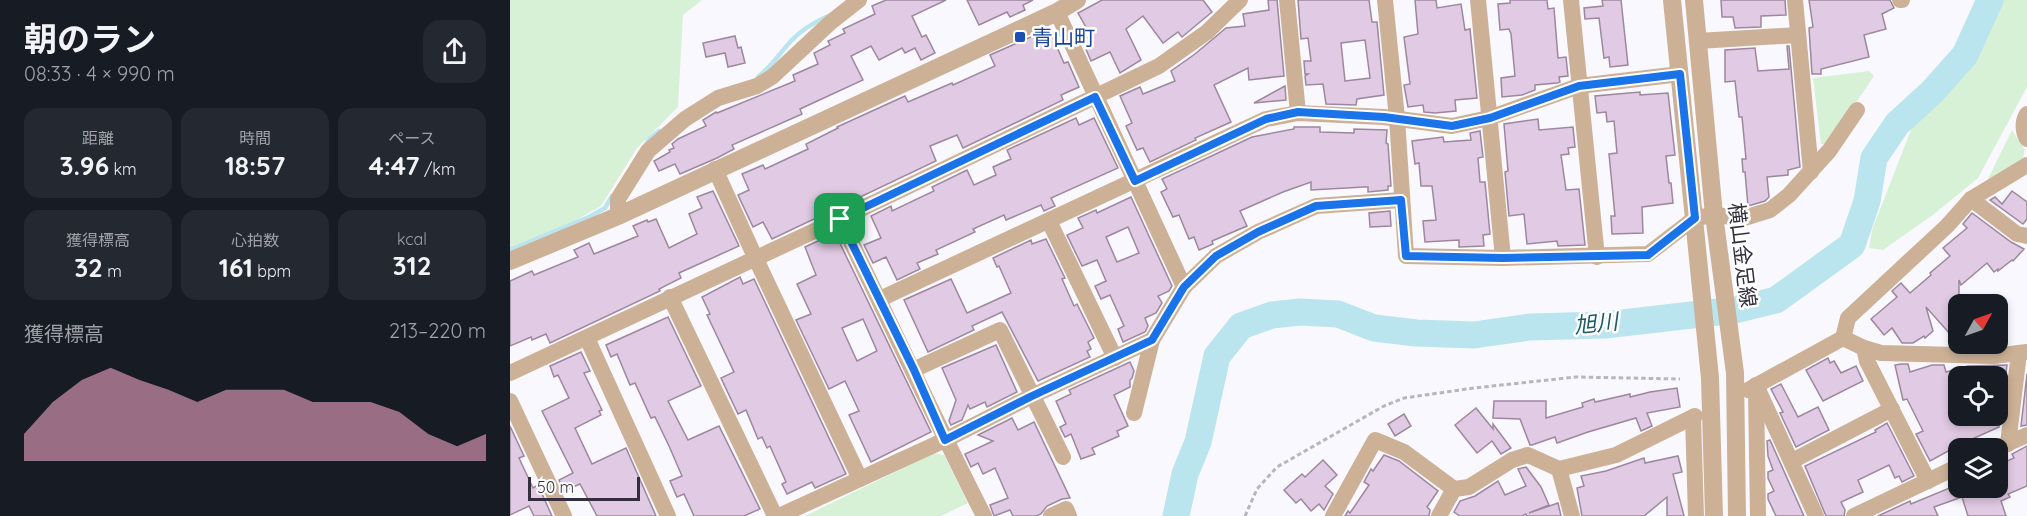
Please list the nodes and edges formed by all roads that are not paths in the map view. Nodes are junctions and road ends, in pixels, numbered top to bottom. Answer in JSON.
{"nodes":[{"id":1,"x":859,"y":0,"type":"edge"},
{"id":2,"x":1077,"y":0,"type":"edge"},
{"id":3,"x":1240,"y":0,"type":"edge"},
{"id":4,"x":1287,"y":0,"type":"edge"},
{"id":5,"x":1385,"y":0,"type":"edge"},
{"id":6,"x":1478,"y":0,"type":"edge"},
{"id":7,"x":1571,"y":0,"type":"edge"},
{"id":8,"x":1672,"y":0,"type":"edge"},
{"id":9,"x":1694,"y":0,"type":"edge"},
{"id":10,"x":1795,"y":0,"type":"edge"},
{"id":11,"x":1057,"y":12,"type":"junction"},
{"id":12,"x":1798,"y":35,"type":"junction"},
{"id":13,"x":1698,"y":41,"type":"junction"},
{"id":14,"x":1680,"y":74,"type":"junction"},
{"id":15,"x":1579,"y":86,"type":"junction"},
{"id":16,"x":1095,"y":97,"type":"junction"},
{"id":17,"x":1857,"y":110,"type":"dead end"},
{"id":18,"x":1298,"y":112,"type":"junction"},
{"id":19,"x":2027,"y":114,"type":"edge"},
{"id":20,"x":1397,"y":118,"type":"junction"},
{"id":21,"x":1490,"y":118,"type":"junction"},
{"id":22,"x":2027,"y":139,"type":"edge"},
{"id":23,"x":2027,"y":165,"type":"edge"},
{"id":24,"x":715,"y":169,"type":"junction"},
{"id":25,"x":1811,"y":172,"type":"junction"},
{"id":26,"x":1135,"y":181,"type":"junction"},
{"id":27,"x":1971,"y":199,"type":"junction"},
{"id":28,"x":1401,"y":200,"type":"junction"},
{"id":29,"x":1714,"y":215,"type":"junction"},
{"id":30,"x":618,"y":216,"type":"junction"},
{"id":31,"x":1695,"y":218,"type":"junction"},
{"id":32,"x":840,"y":219,"type":"junction"},
{"id":33,"x":1049,"y":221,"type":"junction"},
{"id":34,"x":2027,"y":236,"type":"edge"},
{"id":35,"x":755,"y":257,"type":"junction"},
{"id":36,"x":1597,"y":257,"type":"junction"},
{"id":37,"x":1503,"y":258,"type":"junction"},
{"id":38,"x":510,"y":261,"type":"edge"},
{"id":39,"x":1184,"y":287,"type":"junction"},
{"id":40,"x":670,"y":297,"type":"junction"},
{"id":41,"x":880,"y":300,"type":"junction"},
{"id":42,"x":586,"y":338,"type":"junction"},
{"id":43,"x":1843,"y":338,"type":"junction"},
{"id":44,"x":1152,"y":340,"type":"junction"},
{"id":45,"x":1864,"y":348,"type":"junction"},
{"id":46,"x":2023,"y":352,"type":"edge"},
{"id":47,"x":1115,"y":358,"type":"junction"},
{"id":48,"x":914,"y":370,"type":"junction"},
{"id":49,"x":510,"y":373,"type":"edge"},
{"id":50,"x":1752,"y":387,"type":"junction"},
{"id":51,"x":1032,"y":396,"type":"junction"},
{"id":52,"x":510,"y":401,"type":"edge"},
{"id":53,"x":1892,"y":409,"type":"junction"},
{"id":54,"x":1134,"y":413,"type":"dead end"},
{"id":55,"x":2027,"y":435,"type":"edge"},
{"id":56,"x":2004,"y":438,"type":"edge"},
{"id":57,"x":945,"y":440,"type":"junction"},
{"id":58,"x":2008,"y":443,"type":"edge"},
{"id":59,"x":1063,"y":457,"type":"dead end"},
{"id":60,"x":1792,"y":461,"type":"junction"},
{"id":61,"x":1559,"y":469,"type":"junction"},
{"id":62,"x":1948,"y":471,"type":"edge"},
{"id":63,"x":860,"y":479,"type":"junction"},
{"id":64,"x":1928,"y":481,"type":"junction"},
{"id":65,"x":1454,"y":489,"type":"junction"},
{"id":66,"x":564,"y":516,"type":"edge"},
{"id":67,"x":668,"y":516,"type":"edge"},
{"id":68,"x":777,"y":516,"type":"edge"},
{"id":69,"x":984,"y":516,"type":"edge"},
{"id":70,"x":1051,"y":516,"type":"edge"},
{"id":71,"x":1069,"y":516,"type":"edge"},
{"id":72,"x":1334,"y":516,"type":"edge"},
{"id":73,"x":1439,"y":516,"type":"edge"},
{"id":74,"x":1572,"y":516,"type":"edge"},
{"id":75,"x":1696,"y":516,"type":"edge"},
{"id":76,"x":1714,"y":516,"type":"edge"},
{"id":77,"x":1737,"y":516,"type":"edge"},
{"id":78,"x":1758,"y":516,"type":"edge"},
{"id":79,"x":1816,"y":516,"type":"edge"},
{"id":80,"x":1854,"y":516,"type":"edge"}],
"edges":[{"from":1,"to":30,"type":"street"},
{"from":2,"to":11,"type":"street"},
{"from":3,"to":16,"type":"street"},
{"from":4,"to":18,"type":"street"},
{"from":5,"to":20,"type":"street"},
{"from":6,"to":21,"type":"street"},
{"from":7,"to":15,"type":"street"},
{"from":8,"to":14,"type":"street","name":"横山金足線"},
{"from":9,"to":13,"type":"street","name":"横山金足線"},
{"from":10,"to":12,"type":"street"},
{"from":11,"to":16,"type":"street"},
{"from":11,"to":24,"type":"street"},
{"from":12,"to":13,"type":"street"},
{"from":12,"to":25,"type":"street"},
{"from":13,"to":29,"type":"street","name":"横山金足線"},
{"from":14,"to":15,"type":"street"},
{"from":14,"to":31,"type":"street","name":"横山金足線"},
{"from":15,"to":21,"type":"street"},
{"from":15,"to":36,"type":"street"},
{"from":16,"to":26,"type":"street"},
{"from":16,"to":32,"type":"street"},
{"from":17,"to":25,"type":"street"},
{"from":18,"to":20,"type":"street"},
{"from":18,"to":26,"type":"street"},
{"from":19,"to":22,"type":"street"},
{"from":20,"to":21,"type":"street"},
{"from":20,"to":28,"type":"street"},
{"from":21,"to":37,"type":"street"},
{"from":23,"to":27,"type":"street"},
{"from":24,"to":30,"type":"street"},
{"from":24,"to":35,"type":"street"},
{"from":25,"to":29,"type":"street"},
{"from":26,"to":33,"type":"street"},
{"from":26,"to":39,"type":"street"},
{"from":27,"to":34,"type":"street"},
{"from":27,"to":43,"type":"street"},
{"from":28,"to":37,"type":"street"},
{"from":28,"to":39,"type":"street"},
{"from":29,"to":31,"type":"street"},
{"from":29,"to":77,"type":"street","name":"横山金足線"},
{"from":30,"to":38,"type":"street"},
{"from":31,"to":36,"type":"street"},
{"from":31,"to":76,"type":"street","name":"横山金足線"},
{"from":32,"to":35,"type":"street"},
{"from":32,"to":41,"type":"street"},
{"from":33,"to":41,"type":"street"},
{"from":33,"to":47,"type":"street"},
{"from":35,"to":40,"type":"street"},
{"from":35,"to":63,"type":"street"},
{"from":36,"to":37,"type":"street"},
{"from":39,"to":44,"type":"street"},
{"from":40,"to":42,"type":"street"},
{"from":40,"to":68,"type":"street"},
{"from":41,"to":48,"type":"street"},
{"from":42,"to":49,"type":"street"},
{"from":42,"to":67,"type":"street"},
{"from":43,"to":45,"type":"street"},
{"from":43,"to":50,"type":"street"},
{"from":44,"to":47,"type":"street"},
{"from":44,"to":54,"type":"street"},
{"from":45,"to":46,"type":"street"},
{"from":45,"to":53,"type":"street"},
{"from":46,"to":56,"type":"street"},
{"from":47,"to":51,"type":"street"},
{"from":48,"to":51,"type":"street"},
{"from":48,"to":57,"type":"street"},
{"from":50,"to":60,"type":"street"},
{"from":50,"to":78,"type":"street"},
{"from":51,"to":57,"type":"street"},
{"from":51,"to":59,"type":"street"},
{"from":52,"to":66,"type":"street"},
{"from":53,"to":60,"type":"street"},
{"from":53,"to":64,"type":"street"},
{"from":55,"to":58,"type":"street"},
{"from":57,"to":63,"type":"street"},
{"from":57,"to":69,"type":"street"},
{"from":60,"to":79,"type":"street"},
{"from":61,"to":65,"type":"street"},
{"from":61,"to":74,"type":"street"},
{"from":61,"to":75,"type":"street"},
{"from":62,"to":64,"type":"street"},
{"from":63,"to":68,"type":"street"},
{"from":64,"to":80,"type":"street"},
{"from":65,"to":72,"type":"street"},
{"from":65,"to":73,"type":"street"},
{"from":70,"to":71,"type":"street"}]}
